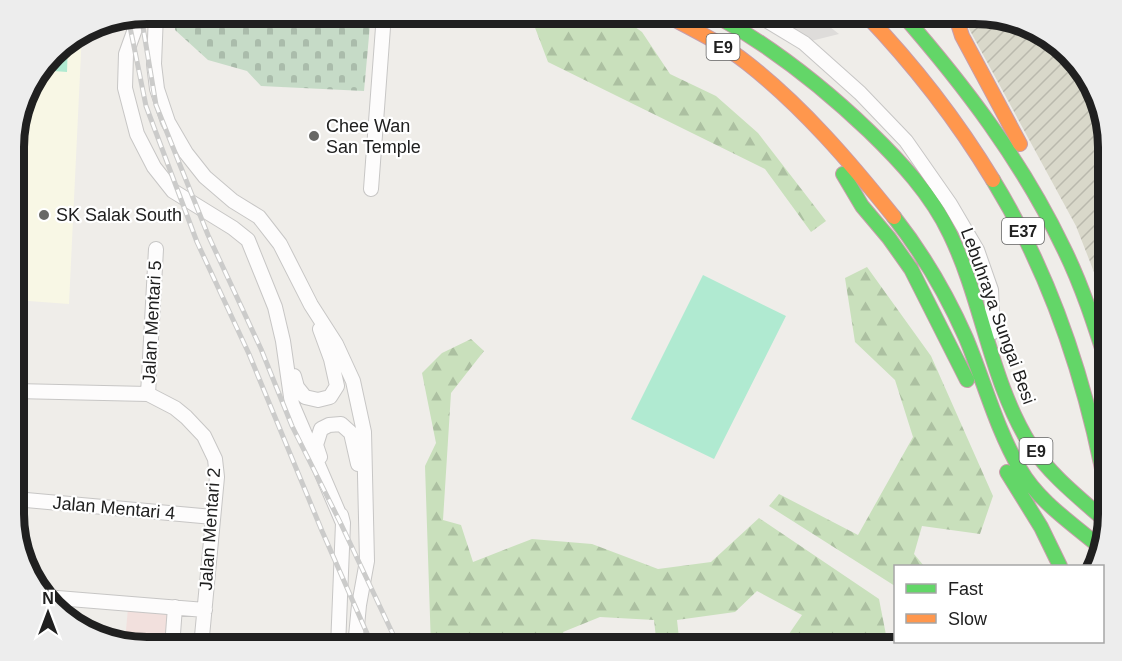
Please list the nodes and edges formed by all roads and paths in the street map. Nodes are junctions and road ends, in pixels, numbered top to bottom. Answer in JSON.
{"nodes":[{"id":1,"x":156,"y":24,"type":"edge"},
{"id":2,"x":383,"y":24,"type":"edge"},
{"id":3,"x":683,"y":24,"type":"edge"},
{"id":4,"x":733,"y":24,"type":"edge"},
{"id":5,"x":773,"y":24,"type":"edge"},
{"id":6,"x":874,"y":24,"type":"edge"},
{"id":7,"x":910,"y":24,"type":"edge"},
{"id":8,"x":957,"y":24,"type":"edge"},
{"id":9,"x":137,"y":25,"type":"edge"},
{"id":10,"x":820,"y":132,"type":"junction"},
{"id":11,"x":887,"y":149,"type":"junction"},
{"id":12,"x":853,"y":166,"type":"junction"},
{"id":13,"x":371,"y":189,"type":"dead end"},
{"id":14,"x":1041,"y":205,"type":"junction"},
{"id":15,"x":940,"y":217,"type":"junction"},
{"id":16,"x":916,"y":245,"type":"junction"},
{"id":17,"x":156,"y":249,"type":"dead end"},
{"id":18,"x":311,"y":305,"type":"junction"},
{"id":19,"x":1098,"y":339,"type":"edge"},
{"id":20,"x":283,"y":341,"type":"junction"},
{"id":21,"x":994,"y":358,"type":"junction"},
{"id":22,"x":24,"y":391,"type":"edge"},
{"id":23,"x":148,"y":394,"type":"junction"},
{"id":24,"x":1098,"y":443,"type":"edge"},
{"id":25,"x":24,"y":500,"type":"edge"},
{"id":26,"x":366,"y":510,"type":"junction"},
{"id":27,"x":1098,"y":514,"type":"edge"},
{"id":28,"x":213,"y":517,"type":"junction"},
{"id":29,"x":344,"y":523,"type":"junction"},
{"id":30,"x":1095,"y":543,"type":"edge"},
{"id":31,"x":1059,"y":565,"type":"edge"},
{"id":32,"x":78,"y":600,"type":"edge"},
{"id":33,"x":175,"y":608,"type":"junction"},
{"id":34,"x":205,"y":610,"type":"junction"},
{"id":35,"x":173,"y":637,"type":"edge"},
{"id":36,"x":202,"y":637,"type":"edge"},
{"id":37,"x":338,"y":637,"type":"edge"},
{"id":38,"x":356,"y":637,"type":"edge"}],
"edges":[{"from":1,"to":18,"type":"street"},
{"from":2,"to":13,"type":"street"},
{"from":3,"to":10,"type":"highway","name":"Lebuhraya Sungai Besi","number":"E9"},
{"from":4,"to":11,"type":"highway","name":"Lebuhraya Sungai Besi","number":"E9"},
{"from":5,"to":21,"type":"street"},
{"from":6,"to":24,"type":"highway","number":"E37"},
{"from":7,"to":14,"type":"highway","number":"E37"},
{"from":8,"to":14,"type":"highway"},
{"from":9,"to":20,"type":"street"},
{"from":10,"to":12,"type":"highway","name":"Lebuhraya Sungai Besi","number":"E9"},
{"from":10,"to":31,"type":"highway"},
{"from":11,"to":12,"type":"highway"},
{"from":11,"to":15,"type":"highway","name":"Lebuhraya Sungai Besi","number":"E9"},
{"from":12,"to":16,"type":"highway","name":"Lebuhraya Sungai Besi","number":"E9"},
{"from":14,"to":19,"type":"highway","number":"E37"},
{"from":15,"to":16,"type":"highway"},
{"from":15,"to":21,"type":"highway","name":"Lebuhraya Sungai Besi","number":"E9"},
{"from":16,"to":30,"type":"highway","name":"Lebuhraya Sungai Besi","number":"E9"},
{"from":17,"to":23,"type":"street","name":"Jalan Mentari 5"},
{"from":18,"to":20,"type":"street"},
{"from":18,"to":26,"type":"street"},
{"from":20,"to":29,"type":"street"},
{"from":21,"to":27,"type":"highway","name":"Lebuhraya Sungai Besi","number":"E9"},
{"from":22,"to":23,"type":"street","name":"Jalan Mentari 2"},
{"from":23,"to":28,"type":"street","name":"Jalan Mentari 2"},
{"from":25,"to":28,"type":"street","name":"Jalan Mentari 4"},
{"from":26,"to":29,"type":"street"},
{"from":26,"to":38,"type":"street"},
{"from":28,"to":34,"type":"street","name":"Jalan Mentari 2"},
{"from":29,"to":37,"type":"street"},
{"from":32,"to":33,"type":"street"},
{"from":33,"to":34,"type":"street"},
{"from":33,"to":35,"type":"street"},
{"from":34,"to":36,"type":"street","name":"Jalan Mentari 2"}]}
